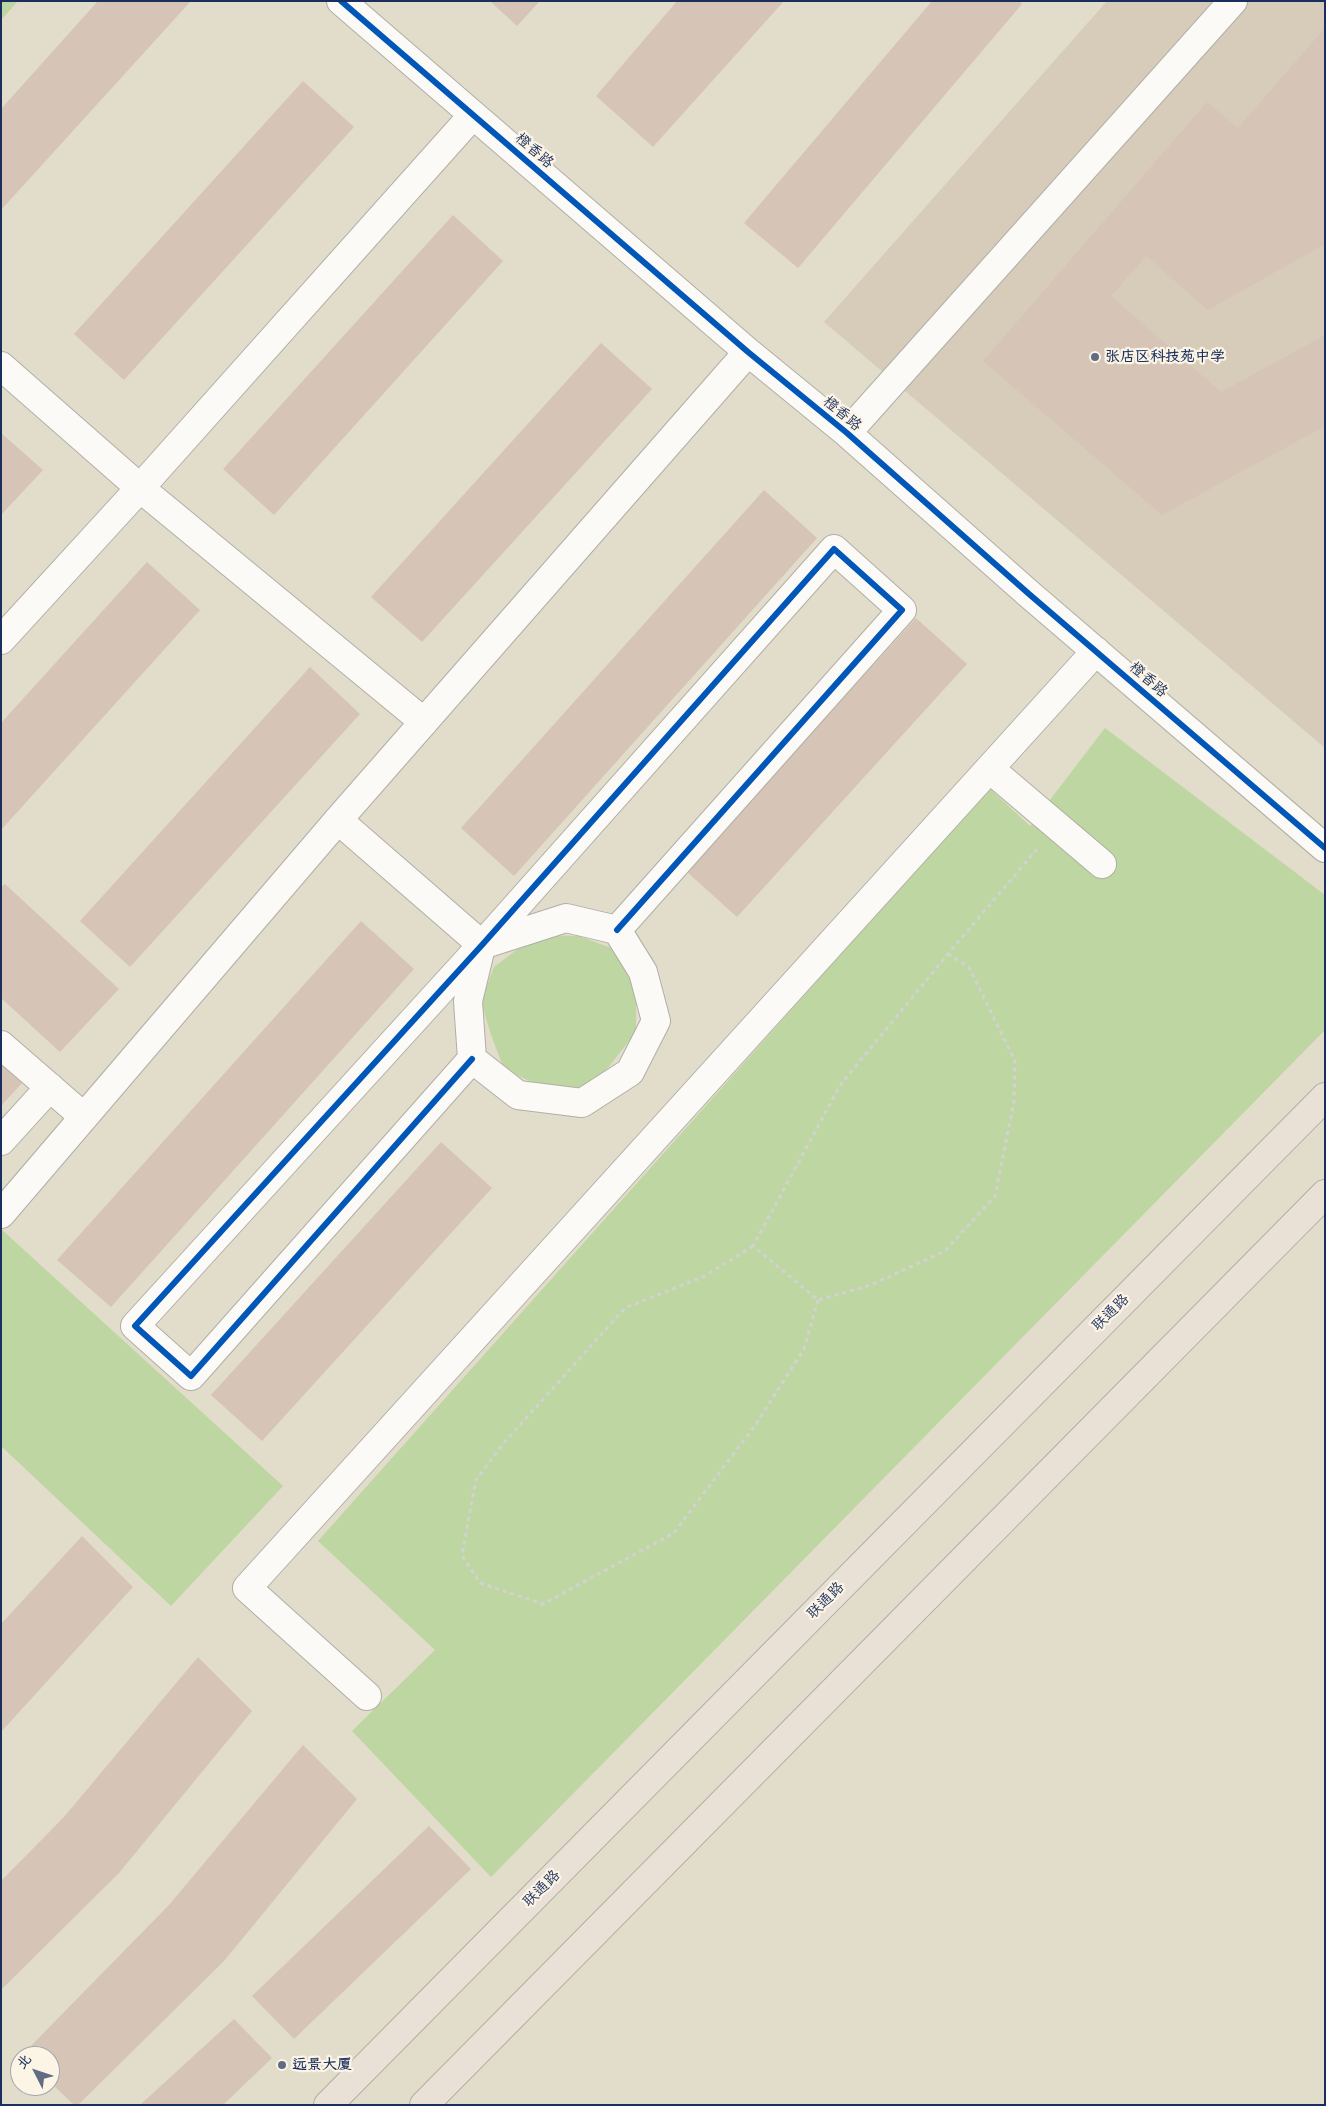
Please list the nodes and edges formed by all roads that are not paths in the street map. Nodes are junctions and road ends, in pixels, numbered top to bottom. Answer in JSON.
{"nodes":[{"id":1,"x":341,"y":1,"type":"edge"},
{"id":2,"x":1233,"y":1,"type":"edge"},
{"id":3,"x":473,"y":115,"type":"junction"},
{"id":4,"x":748,"y":352,"type":"junction"},
{"id":5,"x":1,"y":366,"type":"edge"},
{"id":6,"x":846,"y":433,"type":"junction"},
{"id":7,"x":140,"y":488,"type":"junction"},
{"id":8,"x":1,"y":640,"type":"edge"},
{"id":9,"x":1096,"y":651,"type":"junction"},
{"id":10,"x":424,"y":722,"type":"junction"},
{"id":11,"x":990,"y":768,"type":"junction"},
{"id":12,"x":338,"y":820,"type":"junction"},
{"id":13,"x":1325,"y":848,"type":"edge"},
{"id":14,"x":1102,"y":864,"type":"dead end"},
{"id":15,"x":617,"y":930,"type":"junction"},
{"id":16,"x":482,"y":945,"type":"junction"},
{"id":17,"x":1,"y":1045,"type":"edge"},
{"id":18,"x":472,"y":1059,"type":"junction"},
{"id":19,"x":50,"y":1087,"type":"junction"},
{"id":20,"x":1325,"y":1097,"type":"edge"},
{"id":21,"x":84,"y":1117,"type":"junction"},
{"id":22,"x":1,"y":1141,"type":"edge"},
{"id":23,"x":1325,"y":1194,"type":"edge"},
{"id":24,"x":1,"y":1214,"type":"edge"},
{"id":25,"x":367,"y":1696,"type":"dead end"},
{"id":26,"x":328,"y":2105,"type":"edge"},
{"id":27,"x":424,"y":2105,"type":"edge"}],
"edges":[{"from":1,"to":3,"type":"street","name":"橙香路"},
{"from":2,"to":6,"type":"street"},
{"from":3,"to":4,"type":"street","name":"橙香路"},
{"from":3,"to":7,"type":"street"},
{"from":4,"to":6,"type":"street","name":"橙香路"},
{"from":4,"to":10,"type":"street"},
{"from":5,"to":7,"type":"street"},
{"from":6,"to":9,"type":"street","name":"橙香路"},
{"from":7,"to":8,"type":"street"},
{"from":7,"to":10,"type":"street"},
{"from":9,"to":11,"type":"street"},
{"from":9,"to":13,"type":"street","name":"橙香路"},
{"from":10,"to":12,"type":"street"},
{"from":11,"to":14,"type":"street"},
{"from":11,"to":25,"type":"street"},
{"from":12,"to":16,"type":"street"},
{"from":12,"to":21,"type":"street"},
{"from":15,"to":16,"type":"street"},
{"from":15,"to":16,"type":"street"},
{"from":15,"to":18,"type":"street"},
{"from":16,"to":18,"type":"street"},
{"from":16,"to":18,"type":"street"},
{"from":17,"to":19,"type":"street"},
{"from":19,"to":21,"type":"street"},
{"from":19,"to":22,"type":"street"},
{"from":20,"to":26,"type":"main road","name":"联通路"},
{"from":21,"to":24,"type":"street"},
{"from":23,"to":27,"type":"main road"}]}
